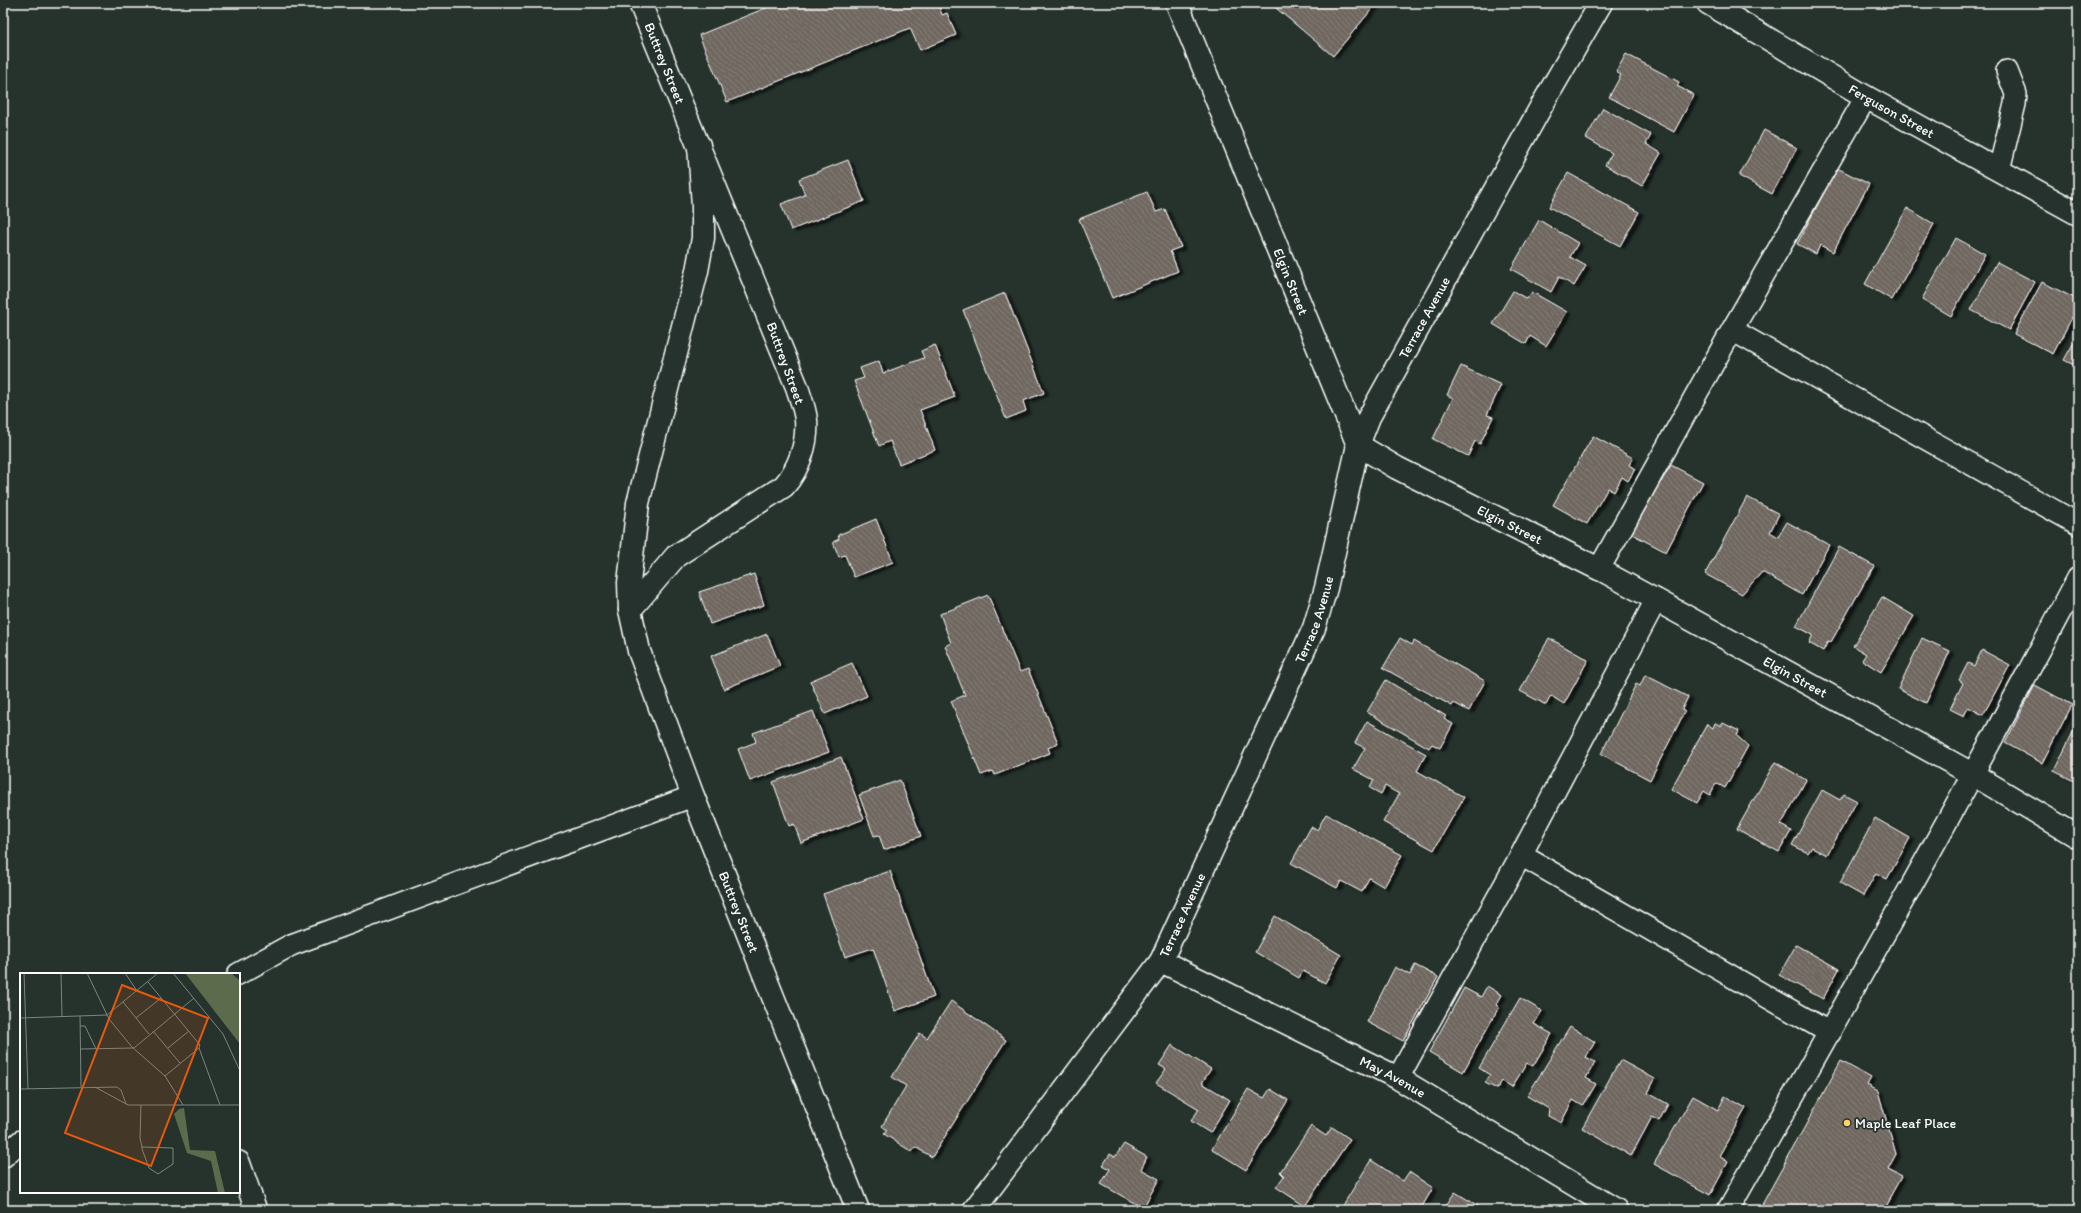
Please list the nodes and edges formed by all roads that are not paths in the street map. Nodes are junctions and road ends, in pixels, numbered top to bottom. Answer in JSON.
{"nodes":[{"id":1,"x":640,"y":3,"type":"edge"},
{"id":2,"x":1177,"y":3,"type":"edge"},
{"id":3,"x":1601,"y":3,"type":"edge"},
{"id":4,"x":1708,"y":3,"type":"edge"},
{"id":5,"x":2007,"y":71,"type":"dead end"},
{"id":6,"x":1866,"y":97,"type":"junction"},
{"id":7,"x":699,"y":146,"type":"junction"},
{"id":8,"x":1999,"y":170,"type":"junction"},
{"id":9,"x":2075,"y":207,"type":"edge"},
{"id":10,"x":1732,"y":330,"type":"junction"},
{"id":11,"x":1358,"y":445,"type":"junction"},
{"id":12,"x":2078,"y":524,"type":"edge"},
{"id":13,"x":1599,"y":569,"type":"junction"},
{"id":14,"x":2078,"y":578,"type":"edge"},
{"id":15,"x":1656,"y":600,"type":"junction"},
{"id":16,"x":630,"y":610,"type":"junction"},
{"id":17,"x":1974,"y":775,"type":"junction"},
{"id":18,"x":693,"y":796,"type":"junction"},
{"id":19,"x":2078,"y":836,"type":"edge"},
{"id":20,"x":1521,"y":854,"type":"junction"},
{"id":21,"x":1160,"y":961,"type":"junction"},
{"id":22,"x":240,"y":973,"type":"edge"},
{"id":23,"x":1830,"y":1033,"type":"junction"},
{"id":24,"x":1398,"y":1078,"type":"junction"},
{"id":25,"x":20,"y":1142,"type":"edge"},
{"id":26,"x":3,"y":1157,"type":"edge"},
{"id":27,"x":240,"y":1165,"type":"edge"},
{"id":28,"x":256,"y":1210,"type":"edge"},
{"id":29,"x":858,"y":1210,"type":"edge"},
{"id":30,"x":974,"y":1210,"type":"edge"},
{"id":31,"x":1616,"y":1210,"type":"edge"},
{"id":32,"x":1728,"y":1210,"type":"edge"}],
"edges":[{"from":1,"to":7,"type":"street","name":"Buttrey Street"},
{"from":2,"to":11,"type":"street","name":"Elgin Street"},
{"from":3,"to":11,"type":"street","name":"Terrace Avenue"},
{"from":4,"to":6,"type":"street","name":"Ferguson Street"},
{"from":5,"to":8,"type":"lane"},
{"from":6,"to":8,"type":"street","name":"Ferguson Street"},
{"from":6,"to":10,"type":"lane"},
{"from":7,"to":16,"type":"street","name":"Buttrey Street"},
{"from":7,"to":16,"type":"street","name":"Buttrey Street"},
{"from":8,"to":9,"type":"street","name":"Ferguson Street"},
{"from":10,"to":12,"type":"lane"},
{"from":10,"to":13,"type":"lane"},
{"from":11,"to":13,"type":"street","name":"Elgin Street"},
{"from":11,"to":21,"type":"street","name":"Terrace Avenue"},
{"from":13,"to":15,"type":"lane","name":"Elgin Street"},
{"from":14,"to":17,"type":"lane"},
{"from":15,"to":17,"type":"street","name":"Elgin Street"},
{"from":15,"to":20,"type":"lane"},
{"from":16,"to":18,"type":"street","name":"Buttrey Street"},
{"from":17,"to":19,"type":"street","name":"Elgin Street"},
{"from":17,"to":23,"type":"lane"},
{"from":18,"to":22,"type":"lane"},
{"from":18,"to":29,"type":"street","name":"Buttrey Street"},
{"from":20,"to":23,"type":"lane"},
{"from":20,"to":24,"type":"lane"},
{"from":21,"to":24,"type":"street","name":"May Avenue"},
{"from":21,"to":30,"type":"street","name":"Terrace Avenue"},
{"from":23,"to":32,"type":"lane"},
{"from":24,"to":31,"type":"street","name":"May Avenue"},
{"from":25,"to":26,"type":"lane"},
{"from":27,"to":28,"type":"lane"}]}
